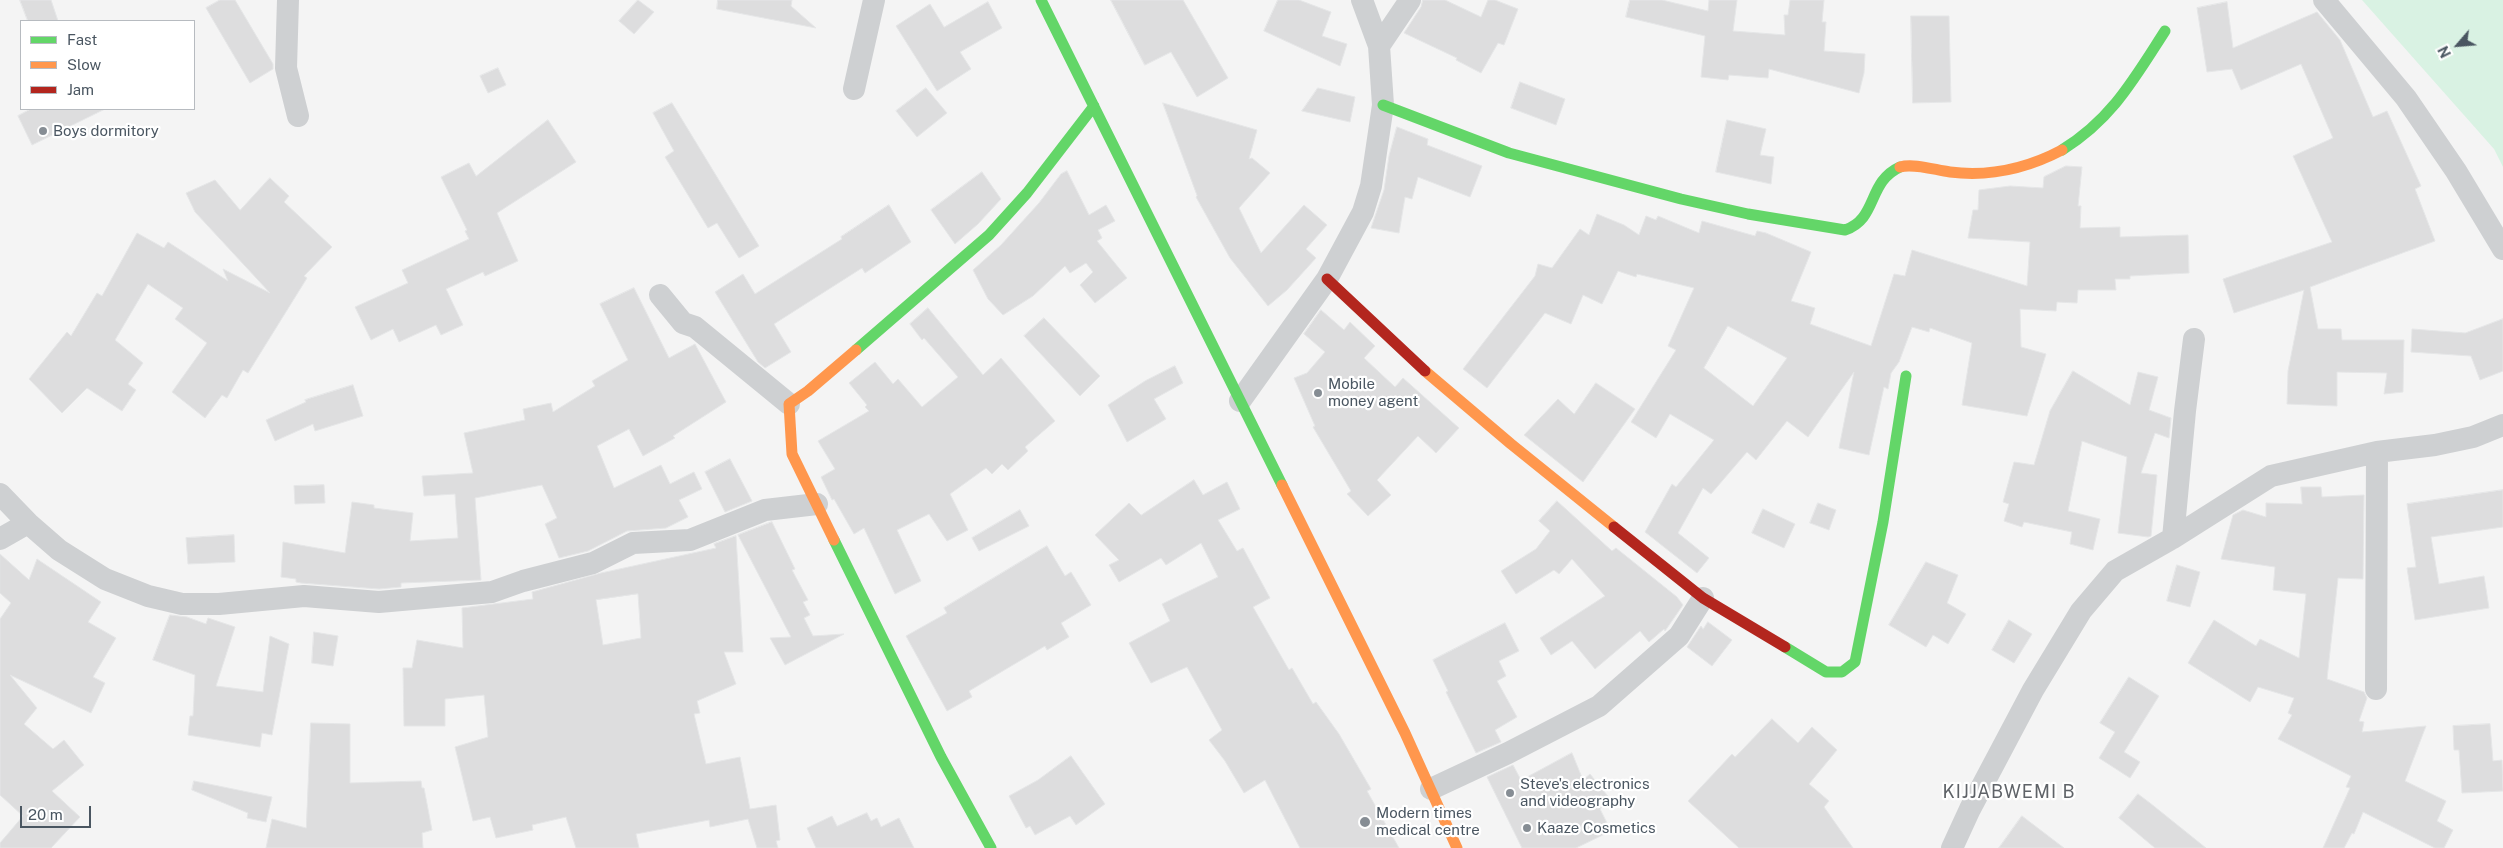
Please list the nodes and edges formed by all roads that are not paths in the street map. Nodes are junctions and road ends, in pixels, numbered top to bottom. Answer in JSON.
{"nodes":[{"id":1,"x":288,"y":0,"type":"edge"},
{"id":2,"x":874,"y":0,"type":"edge"},
{"id":3,"x":1041,"y":0,"type":"edge"},
{"id":4,"x":1362,"y":0,"type":"edge"},
{"id":5,"x":1410,"y":0,"type":"edge"},
{"id":6,"x":2324,"y":0,"type":"edge"},
{"id":7,"x":2165,"y":31,"type":"dead end"},
{"id":8,"x":1379,"y":46,"type":"junction"},
{"id":9,"x":854,"y":89,"type":"dead end"},
{"id":10,"x":1383,"y":105,"type":"junction"},
{"id":11,"x":1094,"y":106,"type":"junction"},
{"id":12,"x":298,"y":116,"type":"dead end"},
{"id":13,"x":2503,"y":249,"type":"edge"},
{"id":14,"x":1327,"y":279,"type":"junction"},
{"id":15,"x":660,"y":295,"type":"dead end"},
{"id":16,"x":2194,"y":339,"type":"dead end"},
{"id":17,"x":1906,"y":376,"type":"dead end"},
{"id":18,"x":1240,"y":401,"type":"junction"},
{"id":19,"x":789,"y":404,"type":"junction"},
{"id":20,"x":2503,"y":425,"type":"edge"},
{"id":21,"x":2377,"y":452,"type":"junction"},
{"id":22,"x":0,"y":494,"type":"edge"},
{"id":23,"x":817,"y":504,"type":"junction"},
{"id":24,"x":28,"y":523,"type":"junction"},
{"id":25,"x":2173,"y":538,"type":"junction"},
{"id":26,"x":0,"y":539,"type":"edge"},
{"id":27,"x":1704,"y":598,"type":"junction"},
{"id":28,"x":2376,"y":689,"type":"dead end"},
{"id":29,"x":1431,"y":789,"type":"junction"},
{"id":30,"x":991,"y":848,"type":"edge"},
{"id":31,"x":1456,"y":848,"type":"edge"},
{"id":32,"x":1952,"y":848,"type":"edge"}],
"edges":[{"from":1,"to":12,"type":"street"},
{"from":2,"to":9,"type":"street"},
{"from":3,"to":11,"type":"main road"},
{"from":4,"to":8,"type":"street"},
{"from":5,"to":8,"type":"street"},
{"from":6,"to":13,"type":"street"},
{"from":7,"to":10,"type":"main road"},
{"from":8,"to":10,"type":"street"},
{"from":10,"to":14,"type":"street"},
{"from":11,"to":18,"type":"main road"},
{"from":11,"to":19,"type":"main road"},
{"from":14,"to":18,"type":"street"},
{"from":14,"to":27,"type":"main road"},
{"from":15,"to":19,"type":"street"},
{"from":16,"to":25,"type":"street"},
{"from":17,"to":27,"type":"main road"},
{"from":18,"to":29,"type":"main road"},
{"from":19,"to":23,"type":"main road"},
{"from":20,"to":21,"type":"street"},
{"from":21,"to":25,"type":"street"},
{"from":21,"to":28,"type":"street"},
{"from":22,"to":24,"type":"street"},
{"from":23,"to":24,"type":"street"},
{"from":23,"to":30,"type":"main road"},
{"from":24,"to":26,"type":"street"},
{"from":25,"to":32,"type":"street"},
{"from":27,"to":29,"type":"street"},
{"from":29,"to":31,"type":"main road"}]}
